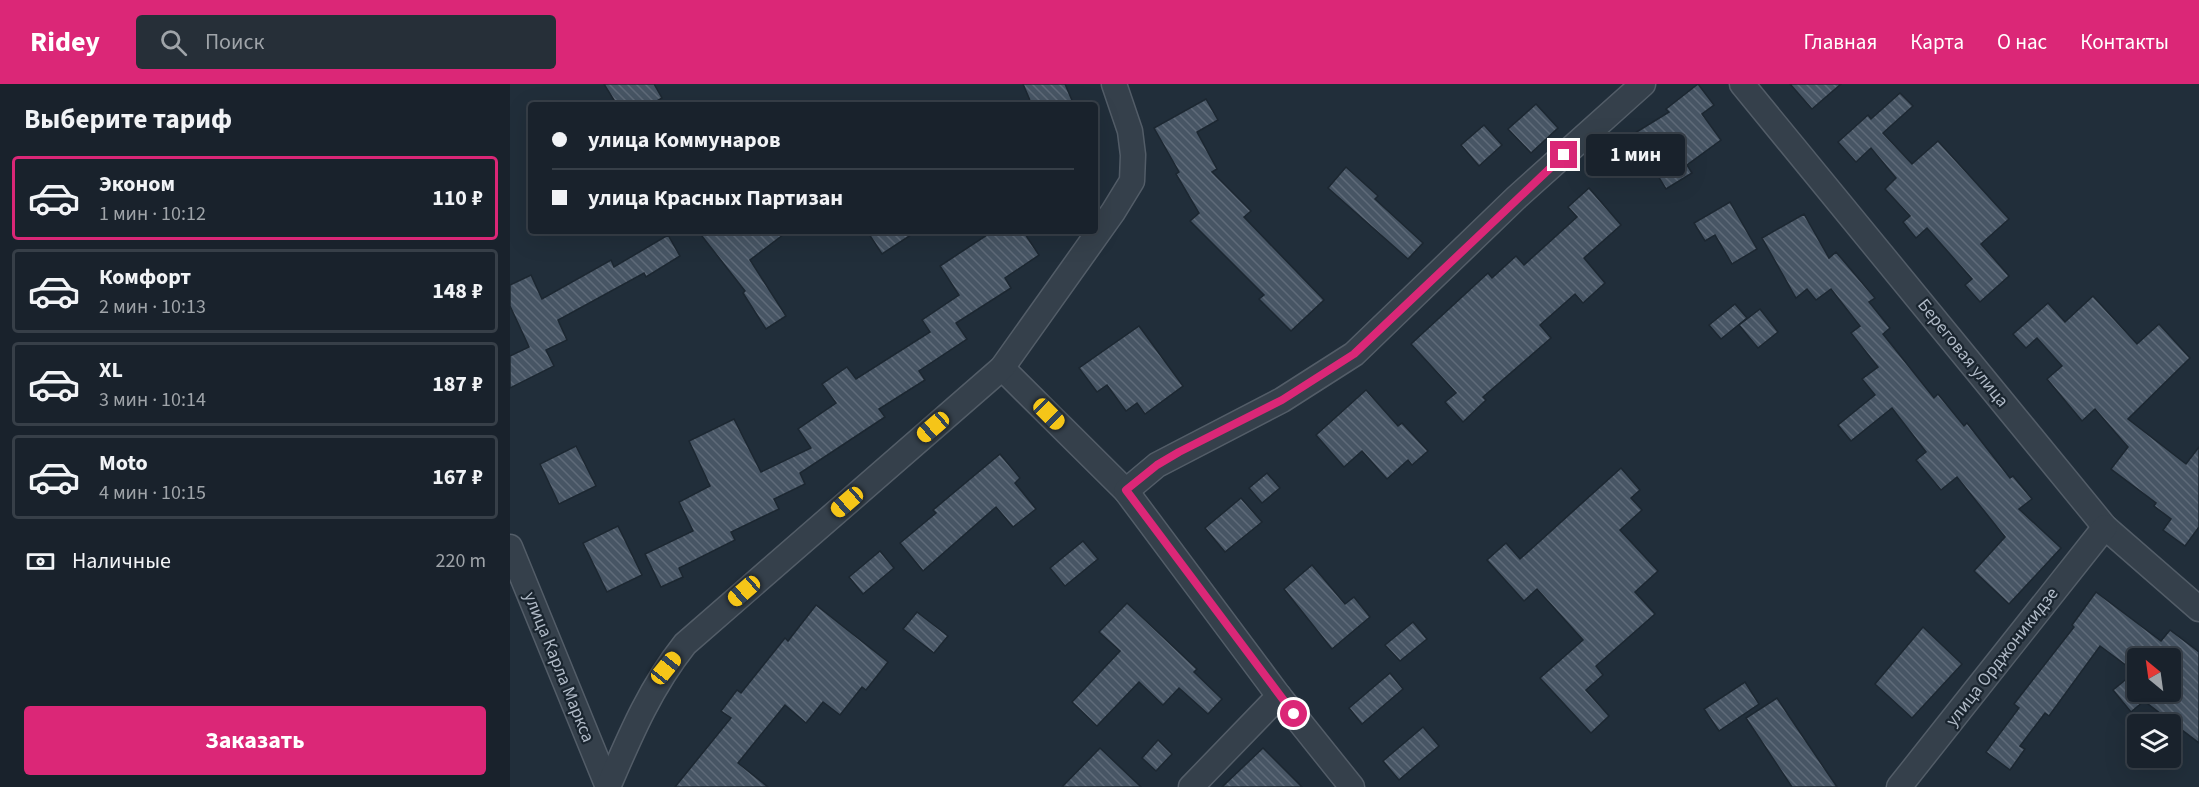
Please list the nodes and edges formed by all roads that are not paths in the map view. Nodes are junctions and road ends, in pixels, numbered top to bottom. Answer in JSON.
{"nodes":[{"id":1,"x":1114,"y":84,"type":"edge"},
{"id":2,"x":1643,"y":84,"type":"edge"},
{"id":3,"x":1742,"y":84,"type":"edge"},
{"id":4,"x":1098,"y":233,"type":"edge"},
{"id":5,"x":1097,"y":234,"type":"edge"},
{"id":6,"x":1002,"y":368,"type":"junction"},
{"id":7,"x":1126,"y":490,"type":"junction"},
{"id":8,"x":2105,"y":526,"type":"junction"},
{"id":9,"x":510,"y":547,"type":"edge"},
{"id":10,"x":2199,"y":609,"type":"edge"},
{"id":11,"x":1279,"y":696,"type":"junction"},
{"id":12,"x":608,"y":787,"type":"edge"},
{"id":13,"x":1191,"y":787,"type":"edge"},
{"id":14,"x":1352,"y":787,"type":"edge"},
{"id":15,"x":1899,"y":787,"type":"edge"}],
"edges":[{"from":1,"to":4,"type":"street"},
{"from":2,"to":7,"type":"street"},
{"from":3,"to":8,"type":"street","name":"Береговая улица"},
{"from":5,"to":6,"type":"street"},
{"from":6,"to":7,"type":"street"},
{"from":6,"to":12,"type":"street"},
{"from":7,"to":11,"type":"street"},
{"from":8,"to":10,"type":"street","name":"Береговая улица"},
{"from":8,"to":15,"type":"street","name":"улица Орджоникидзе"},
{"from":9,"to":12,"type":"street","name":"улица Карла Маркса"},
{"from":11,"to":13,"type":"street"},
{"from":11,"to":14,"type":"street"}]}
